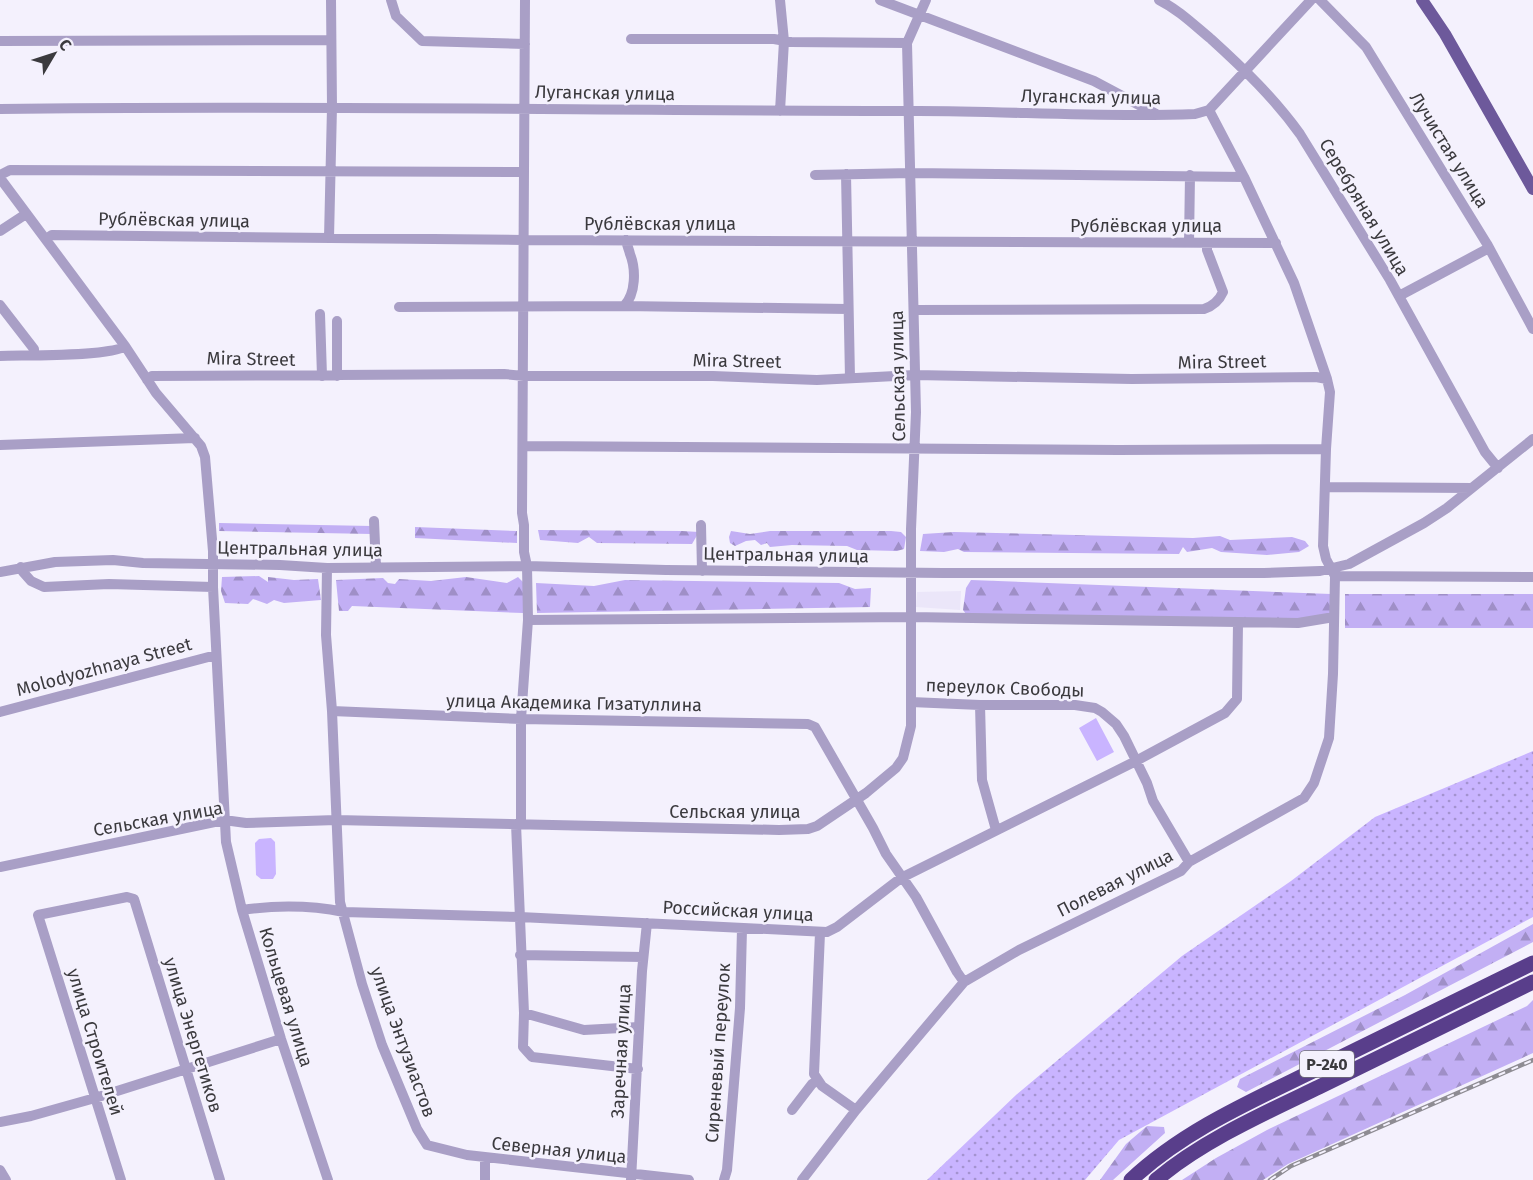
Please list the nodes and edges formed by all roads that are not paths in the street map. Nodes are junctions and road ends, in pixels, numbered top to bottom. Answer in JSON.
{"nodes":[{"id":1,"x":331,"y":0,"type":"edge"},
{"id":2,"x":391,"y":0,"type":"edge"},
{"id":3,"x":525,"y":0,"type":"edge"},
{"id":4,"x":780,"y":0,"type":"edge"},
{"id":5,"x":880,"y":0,"type":"edge"},
{"id":6,"x":926,"y":0,"type":"edge"},
{"id":7,"x":1159,"y":0,"type":"edge"},
{"id":8,"x":1311,"y":0,"type":"edge"},
{"id":9,"x":1320,"y":0,"type":"edge"},
{"id":10,"x":1422,"y":0,"type":"edge"},
{"id":11,"x":920,"y":14,"type":"junction"},
{"id":12,"x":631,"y":39,"type":"dead end"},
{"id":13,"x":331,"y":40,"type":"junction"},
{"id":14,"x":0,"y":41,"type":"edge"},
{"id":15,"x":784,"y":41,"type":"junction"},
{"id":16,"x":907,"y":43,"type":"junction"},
{"id":17,"x":525,"y":44,"type":"junction"},
{"id":18,"x":1247,"y":71,"type":"junction"},
{"id":19,"x":332,"y":108,"type":"junction"},
{"id":20,"x":524,"y":108,"type":"junction"},
{"id":21,"x":0,"y":109,"type":"edge"},
{"id":22,"x":1209,"y":110,"type":"junction"},
{"id":23,"x":780,"y":111,"type":"junction"},
{"id":24,"x":908,"y":111,"type":"junction"},
{"id":25,"x":1158,"y":115,"type":"junction"},
{"id":26,"x":330,"y":172,"type":"junction"},
{"id":27,"x":523,"y":172,"type":"junction"},
{"id":28,"x":911,"y":173,"type":"junction"},
{"id":29,"x":846,"y":174,"type":"junction"},
{"id":30,"x":815,"y":175,"type":"dead end"},
{"id":31,"x":1190,"y":175,"type":"junction"},
{"id":32,"x":0,"y":177,"type":"edge"},
{"id":33,"x":1244,"y":177,"type":"junction"},
{"id":34,"x":1533,"y":189,"type":"edge"},
{"id":35,"x":22,"y":217,"type":"junction"},
{"id":36,"x":0,"y":223,"type":"edge"},
{"id":37,"x":0,"y":231,"type":"edge"},
{"id":38,"x":329,"y":238,"type":"junction"},
{"id":39,"x":46,"y":239,"type":"junction"},
{"id":40,"x":523,"y":240,"type":"junction"},
{"id":41,"x":626,"y":240,"type":"junction"},
{"id":42,"x":846,"y":241,"type":"junction"},
{"id":43,"x":912,"y":241,"type":"junction"},
{"id":44,"x":1189,"y":243,"type":"junction"},
{"id":45,"x":1207,"y":243,"type":"junction"},
{"id":46,"x":1276,"y":243,"type":"junction"},
{"id":47,"x":1490,"y":248,"type":"junction"},
{"id":48,"x":1399,"y":296,"type":"junction"},
{"id":49,"x":0,"y":305,"type":"edge"},
{"id":50,"x":623,"y":306,"type":"junction"},
{"id":51,"x":399,"y":307,"type":"dead end"},
{"id":52,"x":523,"y":307,"type":"junction"},
{"id":53,"x":848,"y":309,"type":"junction"},
{"id":54,"x":914,"y":310,"type":"junction"},
{"id":55,"x":320,"y":314,"type":"dead end"},
{"id":56,"x":337,"y":321,"type":"dead end"},
{"id":57,"x":1533,"y":329,"type":"edge"},
{"id":58,"x":125,"y":346,"type":"junction"},
{"id":59,"x":34,"y":355,"type":"junction"},
{"id":60,"x":0,"y":356,"type":"edge"},
{"id":61,"x":915,"y":375,"type":"junction"},
{"id":62,"x":322,"y":376,"type":"junction"},
{"id":63,"x":337,"y":376,"type":"junction"},
{"id":64,"x":524,"y":376,"type":"junction"},
{"id":65,"x":850,"y":378,"type":"junction"},
{"id":66,"x":1327,"y":379,"type":"junction"},
{"id":67,"x":147,"y":380,"type":"junction"},
{"id":68,"x":195,"y":438,"type":"junction"},
{"id":69,"x":1533,"y":439,"type":"edge"},
{"id":70,"x":0,"y":446,"type":"edge"},
{"id":71,"x":523,"y":446,"type":"junction"},
{"id":72,"x":915,"y":448,"type":"junction"},
{"id":73,"x":1326,"y":449,"type":"junction"},
{"id":74,"x":1498,"y":468,"type":"junction"},
{"id":75,"x":1325,"y":487,"type":"junction"},
{"id":76,"x":1472,"y":488,"type":"junction"},
{"id":77,"x":374,"y":520,"type":"dead end"},
{"id":78,"x":701,"y":525,"type":"dead end"},
{"id":79,"x":1359,"y":559,"type":"junction"},
{"id":80,"x":213,"y":564,"type":"junction"},
{"id":81,"x":527,"y":566,"type":"junction"},
{"id":82,"x":21,"y":567,"type":"junction"},
{"id":83,"x":327,"y":567,"type":"junction"},
{"id":84,"x":376,"y":567,"type":"junction"},
{"id":85,"x":702,"y":571,"type":"junction"},
{"id":86,"x":0,"y":572,"type":"edge"},
{"id":87,"x":1334,"y":572,"type":"junction"},
{"id":88,"x":912,"y":573,"type":"junction"},
{"id":89,"x":1366,"y":576,"type":"junction"},
{"id":90,"x":1533,"y":577,"type":"edge"},
{"id":91,"x":213,"y":587,"type":"junction"},
{"id":92,"x":911,"y":617,"type":"junction"},
{"id":93,"x":1334,"y":617,"type":"junction"},
{"id":94,"x":528,"y":620,"type":"junction"},
{"id":95,"x":1238,"y":623,"type":"junction"},
{"id":96,"x":216,"y":655,"type":"junction"},
{"id":97,"x":911,"y":702,"type":"junction"},
{"id":98,"x":980,"y":705,"type":"junction"},
{"id":99,"x":332,"y":711,"type":"junction"},
{"id":100,"x":0,"y":712,"type":"edge"},
{"id":101,"x":521,"y":719,"type":"junction"},
{"id":102,"x":1136,"y":761,"type":"junction"},
{"id":103,"x":856,"y":799,"type":"junction"},
{"id":104,"x":224,"y":820,"type":"junction"},
{"id":105,"x":336,"y":820,"type":"junction"},
{"id":106,"x":519,"y":824,"type":"junction"},
{"id":107,"x":996,"y":830,"type":"junction"},
{"id":108,"x":1189,"y":862,"type":"junction"},
{"id":109,"x":0,"y":867,"type":"edge"},
{"id":110,"x":901,"y":878,"type":"junction"},
{"id":111,"x":134,"y":899,"type":"joint"},
{"id":112,"x":242,"y":910,"type":"junction"},
{"id":113,"x":344,"y":912,"type":"junction"},
{"id":114,"x":520,"y":917,"type":"junction"},
{"id":115,"x":647,"y":923,"type":"junction"},
{"id":116,"x":742,"y":928,"type":"junction"},
{"id":117,"x":820,"y":933,"type":"junction"},
{"id":118,"x":520,"y":955,"type":"junction"},
{"id":119,"x":643,"y":957,"type":"junction"},
{"id":120,"x":1533,"y":962,"type":"edge"},
{"id":121,"x":964,"y":982,"type":"junction"},
{"id":122,"x":1533,"y":982,"type":"edge"},
{"id":123,"x":524,"y":1013,"type":"junction"},
{"id":124,"x":639,"y":1027,"type":"junction"},
{"id":125,"x":281,"y":1040,"type":"junction"},
{"id":126,"x":186,"y":1069,"type":"junction"},
{"id":127,"x":638,"y":1069,"type":"junction"},
{"id":128,"x":817,"y":1081,"type":"junction"},
{"id":129,"x":95,"y":1098,"type":"junction"},
{"id":130,"x":792,"y":1110,"type":"dead end"},
{"id":131,"x":856,"y":1110,"type":"junction"},
{"id":132,"x":0,"y":1122,"type":"edge"},
{"id":133,"x":427,"y":1145,"type":"joint"},
{"id":134,"x":485,"y":1158,"type":"junction"},
{"id":135,"x":0,"y":1170,"type":"edge"},
{"id":136,"x":631,"y":1177,"type":"edge"},
{"id":137,"x":6,"y":1180,"type":"edge"},
{"id":138,"x":121,"y":1180,"type":"edge"},
{"id":139,"x":220,"y":1180,"type":"edge"},
{"id":140,"x":328,"y":1180,"type":"edge"},
{"id":141,"x":485,"y":1180,"type":"edge"},
{"id":142,"x":689,"y":1180,"type":"edge"},
{"id":143,"x":724,"y":1180,"type":"edge"},
{"id":144,"x":802,"y":1180,"type":"edge"},
{"id":145,"x":1131,"y":1180,"type":"edge"},
{"id":146,"x":1156,"y":1180,"type":"edge"}],
"edges":[{"from":1,"to":13,"type":"street"},
{"from":2,"to":17,"type":"street"},
{"from":3,"to":17,"type":"street"},
{"from":4,"to":15,"type":"street"},
{"from":5,"to":11,"type":"street"},
{"from":6,"to":11,"type":"street","name":"Сельская улица"},
{"from":7,"to":18,"type":"street","name":"Серебряная улица"},
{"from":8,"to":18,"type":"street"},
{"from":9,"to":47,"type":"street","name":"Лучистая улица"},
{"from":10,"to":34,"type":"main road"},
{"from":11,"to":16,"type":"street","name":"Сельская улица"},
{"from":11,"to":25,"type":"street"},
{"from":12,"to":15,"type":"street"},
{"from":13,"to":14,"type":"street"},
{"from":13,"to":19,"type":"street"},
{"from":15,"to":16,"type":"street"},
{"from":15,"to":23,"type":"street"},
{"from":16,"to":24,"type":"street","name":"Сельская улица"},
{"from":17,"to":20,"type":"street"},
{"from":18,"to":22,"type":"street"},
{"from":18,"to":48,"type":"street","name":"Серебряная улица"},
{"from":19,"to":20,"type":"street","name":"Луганская улица"},
{"from":19,"to":21,"type":"street","name":"Луганская улица"},
{"from":19,"to":26,"type":"street"},
{"from":20,"to":23,"type":"street","name":"Луганская улица"},
{"from":20,"to":27,"type":"street"},
{"from":22,"to":25,"type":"street","name":"Луганская улица"},
{"from":22,"to":33,"type":"street","name":"Полевая улица"},
{"from":23,"to":24,"type":"street","name":"Луганская улица"},
{"from":24,"to":25,"type":"street","name":"Луганская улица"},
{"from":24,"to":28,"type":"street","name":"Сельская улица"},
{"from":26,"to":27,"type":"street"},
{"from":26,"to":32,"type":"street"},
{"from":26,"to":38,"type":"street"},
{"from":27,"to":40,"type":"street"},
{"from":28,"to":29,"type":"street"},
{"from":28,"to":31,"type":"street"},
{"from":28,"to":43,"type":"street","name":"Сельская улица"},
{"from":29,"to":30,"type":"street"},
{"from":29,"to":42,"type":"street"},
{"from":31,"to":33,"type":"street"},
{"from":31,"to":44,"type":"street"},
{"from":32,"to":35,"type":"street","name":"Кольцевая улица"},
{"from":33,"to":46,"type":"street","name":"Полевая улица"},
{"from":35,"to":36,"type":"street"},
{"from":35,"to":37,"type":"street"},
{"from":35,"to":39,"type":"street","name":"Кольцевая улица"},
{"from":38,"to":39,"type":"street","name":"Рублёвская улица"},
{"from":38,"to":40,"type":"street","name":"Рублёвская улица"},
{"from":39,"to":58,"type":"street","name":"Кольцевая улица"},
{"from":40,"to":41,"type":"street","name":"Рублёвская улица"},
{"from":40,"to":52,"type":"street"},
{"from":41,"to":42,"type":"street","name":"Рублёвская улица"},
{"from":41,"to":50,"type":"street"},
{"from":42,"to":43,"type":"street","name":"Рублёвская улица"},
{"from":42,"to":53,"type":"street"},
{"from":43,"to":44,"type":"street","name":"Рублёвская улица"},
{"from":43,"to":54,"type":"street","name":"Сельская улица"},
{"from":44,"to":45,"type":"street","name":"Рублёвская улица"},
{"from":45,"to":46,"type":"street","name":"Рублёвская улица"},
{"from":45,"to":54,"type":"street"},
{"from":46,"to":66,"type":"street","name":"Полевая улица"},
{"from":47,"to":48,"type":"street"},
{"from":47,"to":57,"type":"street","name":"Лучистая улица"},
{"from":48,"to":74,"type":"street","name":"Серебряная улица"},
{"from":49,"to":59,"type":"street"},
{"from":50,"to":52,"type":"street"},
{"from":50,"to":53,"type":"street"},
{"from":51,"to":52,"type":"street"},
{"from":52,"to":64,"type":"street"},
{"from":53,"to":65,"type":"street"},
{"from":54,"to":61,"type":"street","name":"Сельская улица"},
{"from":55,"to":62,"type":"street"},
{"from":56,"to":63,"type":"street"},
{"from":58,"to":59,"type":"street"},
{"from":58,"to":67,"type":"street","name":"Кольцевая улица"},
{"from":59,"to":60,"type":"street"},
{"from":61,"to":65,"type":"street","name":"Mira Street"},
{"from":61,"to":66,"type":"street","name":"Mira Street"},
{"from":61,"to":72,"type":"street","name":"Сельская улица"},
{"from":62,"to":63,"type":"street","name":"Mira Street"},
{"from":62,"to":67,"type":"street","name":"Mira Street"},
{"from":63,"to":64,"type":"street","name":"Mira Street"},
{"from":64,"to":65,"type":"street","name":"Mira Street"},
{"from":64,"to":71,"type":"street"},
{"from":66,"to":73,"type":"street","name":"Полевая улица"},
{"from":67,"to":68,"type":"street","name":"Кольцевая улица"},
{"from":68,"to":70,"type":"street"},
{"from":68,"to":80,"type":"street","name":"Кольцевая улица"},
{"from":69,"to":74,"type":"street","name":"Центральная улица"},
{"from":71,"to":72,"type":"street"},
{"from":71,"to":81,"type":"street"},
{"from":72,"to":73,"type":"street"},
{"from":72,"to":88,"type":"street","name":"Сельская улица"},
{"from":73,"to":75,"type":"street","name":"Полевая улица"},
{"from":74,"to":76,"type":"street","name":"Центральная улица"},
{"from":75,"to":76,"type":"street"},
{"from":75,"to":87,"type":"street","name":"Полевая улица"},
{"from":76,"to":79,"type":"street","name":"Центральная улица"},
{"from":77,"to":84,"type":"street"},
{"from":78,"to":85,"type":"street"},
{"from":79,"to":87,"type":"street","name":"Центральная улица"},
{"from":79,"to":89,"type":"street"},
{"from":80,"to":82,"type":"street","name":"Центральная улица"},
{"from":80,"to":83,"type":"street","name":"Центральная улица"},
{"from":80,"to":91,"type":"street","name":"Кольцевая улица"},
{"from":81,"to":84,"type":"street","name":"Центральная улица"},
{"from":81,"to":85,"type":"street","name":"Центральная улица"},
{"from":81,"to":94,"type":"street"},
{"from":82,"to":86,"type":"street","name":"Центральная улица"},
{"from":82,"to":91,"type":"street"},
{"from":83,"to":84,"type":"street","name":"Центральная улица"},
{"from":83,"to":99,"type":"street","name":"улица Энтузиастов"},
{"from":85,"to":88,"type":"street","name":"Центральная улица"},
{"from":87,"to":88,"type":"street","name":"Центральная улица"},
{"from":87,"to":89,"type":"street"},
{"from":87,"to":93,"type":"street","name":"Полевая улица"},
{"from":88,"to":92,"type":"street","name":"Сельская улица"},
{"from":89,"to":90,"type":"street"},
{"from":91,"to":96,"type":"street","name":"Кольцевая улица"},
{"from":92,"to":94,"type":"street"},
{"from":92,"to":95,"type":"street"},
{"from":92,"to":97,"type":"street","name":"Сельская улица"},
{"from":93,"to":95,"type":"street"},
{"from":93,"to":108,"type":"street","name":"Полевая улица"},
{"from":94,"to":101,"type":"street"},
{"from":95,"to":102,"type":"street","name":"Российская улица"},
{"from":96,"to":100,"type":"street","name":"Molodyozhnaya Street"},
{"from":96,"to":104,"type":"street","name":"Кольцевая улица"},
{"from":97,"to":98,"type":"street","name":"переулок Свободы"},
{"from":97,"to":103,"type":"street","name":"Сельская улица"},
{"from":98,"to":102,"type":"street","name":"переулок Свободы"},
{"from":98,"to":107,"type":"street"},
{"from":99,"to":101,"type":"street","name":"улица Академика Гизатуллина"},
{"from":99,"to":105,"type":"street","name":"улица Энтузиастов"},
{"from":101,"to":103,"type":"street","name":"улица Академика Гизатуллина"},
{"from":101,"to":106,"type":"street"},
{"from":102,"to":107,"type":"street","name":"Российская улица"},
{"from":102,"to":108,"type":"street","name":"переулок Свободы"},
{"from":103,"to":106,"type":"street","name":"Сельская улица"},
{"from":103,"to":110,"type":"street"},
{"from":104,"to":105,"type":"street","name":"Сельская улица"},
{"from":104,"to":109,"type":"street","name":"Сельская улица"},
{"from":104,"to":112,"type":"street","name":"Кольцевая улица"},
{"from":105,"to":106,"type":"street","name":"Сельская улица"},
{"from":105,"to":113,"type":"street","name":"улица Энтузиастов"},
{"from":106,"to":114,"type":"street"},
{"from":107,"to":110,"type":"street","name":"Российская улица"},
{"from":108,"to":121,"type":"street","name":"Полевая улица"},
{"from":110,"to":117,"type":"street","name":"Российская улица"},
{"from":110,"to":121,"type":"street"},
{"from":111,"to":126,"type":"street","name":"улица Энергетиков"},
{"from":111,"to":129,"type":"street","name":"улица Строителей"},
{"from":112,"to":113,"type":"street","name":"Российская улица"},
{"from":112,"to":125,"type":"street","name":"Кольцевая улица"},
{"from":113,"to":114,"type":"street","name":"Российская улица"},
{"from":113,"to":133,"type":"street","name":"улица Энтузиастов"},
{"from":114,"to":115,"type":"street","name":"Российская улица"},
{"from":114,"to":118,"type":"street"},
{"from":115,"to":116,"type":"street","name":"Российская улица"},
{"from":115,"to":119,"type":"street","name":"Заречная улица"},
{"from":116,"to":117,"type":"street","name":"Российская улица"},
{"from":116,"to":143,"type":"street","name":"Сиреневый переулок"},
{"from":117,"to":128,"type":"street"},
{"from":118,"to":119,"type":"street"},
{"from":118,"to":123,"type":"street"},
{"from":119,"to":124,"type":"street","name":"Заречная улица"},
{"from":120,"to":145,"type":"highway","number":"Р-240"},
{"from":121,"to":131,"type":"street","name":"Полевая улица"},
{"from":122,"to":146,"type":"highway","number":"Р-240"},
{"from":123,"to":124,"type":"street"},
{"from":123,"to":127,"type":"street"},
{"from":124,"to":127,"type":"street","name":"Заречная улица"},
{"from":125,"to":126,"type":"street"},
{"from":125,"to":140,"type":"street","name":"Кольцевая улица"},
{"from":126,"to":129,"type":"street"},
{"from":126,"to":139,"type":"street","name":"улица Энергетиков"},
{"from":127,"to":136,"type":"street","name":"Заречная улица"},
{"from":128,"to":130,"type":"street"},
{"from":128,"to":131,"type":"street"},
{"from":129,"to":132,"type":"street"},
{"from":129,"to":138,"type":"street","name":"улица Строителей"},
{"from":131,"to":144,"type":"street","name":"Полевая улица"},
{"from":133,"to":134,"type":"street","name":"Северная улица"},
{"from":134,"to":136,"type":"street","name":"Северная улица"},
{"from":134,"to":141,"type":"street"},
{"from":135,"to":137,"type":"street"},
{"from":136,"to":142,"type":"street","name":"Северная улица"}]}
